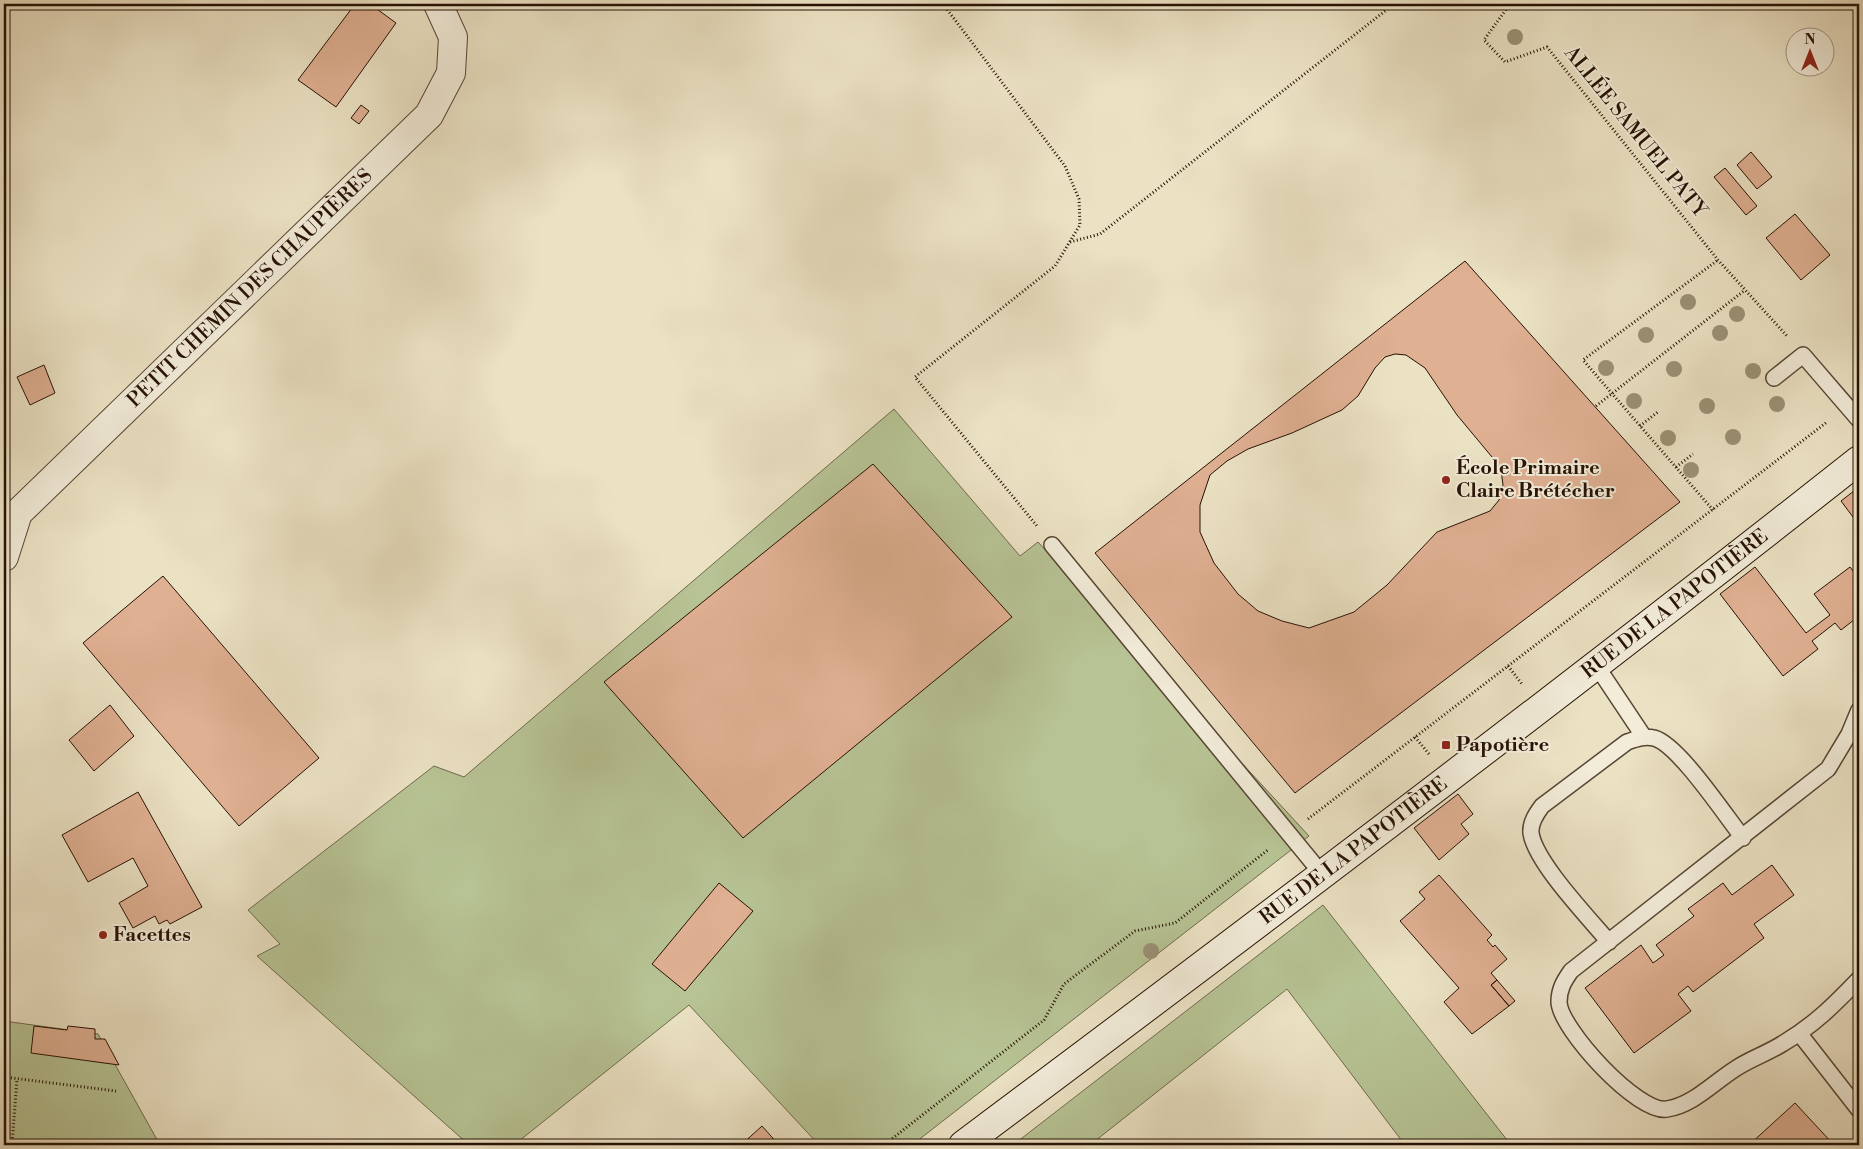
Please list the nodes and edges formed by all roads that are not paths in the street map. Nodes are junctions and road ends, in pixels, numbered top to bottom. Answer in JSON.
{"nodes":[{"id":1,"x":438,"y":4,"type":"edge"},
{"id":2,"x":1774,"y":378,"type":"dead end"},
{"id":3,"x":1859,"y":420,"type":"edge"},
{"id":4,"x":1859,"y":460,"type":"edge"},
{"id":5,"x":1052,"y":545,"type":"road end"},
{"id":6,"x":4,"y":557,"type":"edge"},
{"id":7,"x":1596,"y":665,"type":"junction"},
{"id":8,"x":1859,"y":710,"type":"edge"},
{"id":9,"x":1644,"y":737,"type":"junction"},
{"id":10,"x":1743,"y":838,"type":"junction"},
{"id":11,"x":1322,"y":874,"type":"junction"},
{"id":12,"x":1609,"y":942,"type":"junction"},
{"id":13,"x":1859,"y":979,"type":"edge"},
{"id":14,"x":1799,"y":1033,"type":"junction"},
{"id":15,"x":1859,"y":1110,"type":"edge"},
{"id":16,"x":964,"y":1145,"type":"edge"}],
"edges":[{"from":1,"to":6,"type":"street","name":"PETIT CHEMIN DES CHAUPIÈRES"},
{"from":2,"to":3,"type":"lane"},
{"from":4,"to":7,"type":"street","name":"RUE DE LA PAPOTIÈRE"},
{"from":5,"to":11,"type":"lane"},
{"from":7,"to":9,"type":"lane"},
{"from":7,"to":11,"type":"street","name":"RUE DE LA PAPOTIÈRE"},
{"from":8,"to":10,"type":"lane"},
{"from":9,"to":10,"type":"lane"},
{"from":9,"to":12,"type":"lane"},
{"from":10,"to":12,"type":"lane"},
{"from":11,"to":16,"type":"street","name":"RUE DE LA PAPOTIÈRE"},
{"from":12,"to":14,"type":"lane"},
{"from":13,"to":14,"type":"lane"},
{"from":14,"to":15,"type":"lane"}]}
